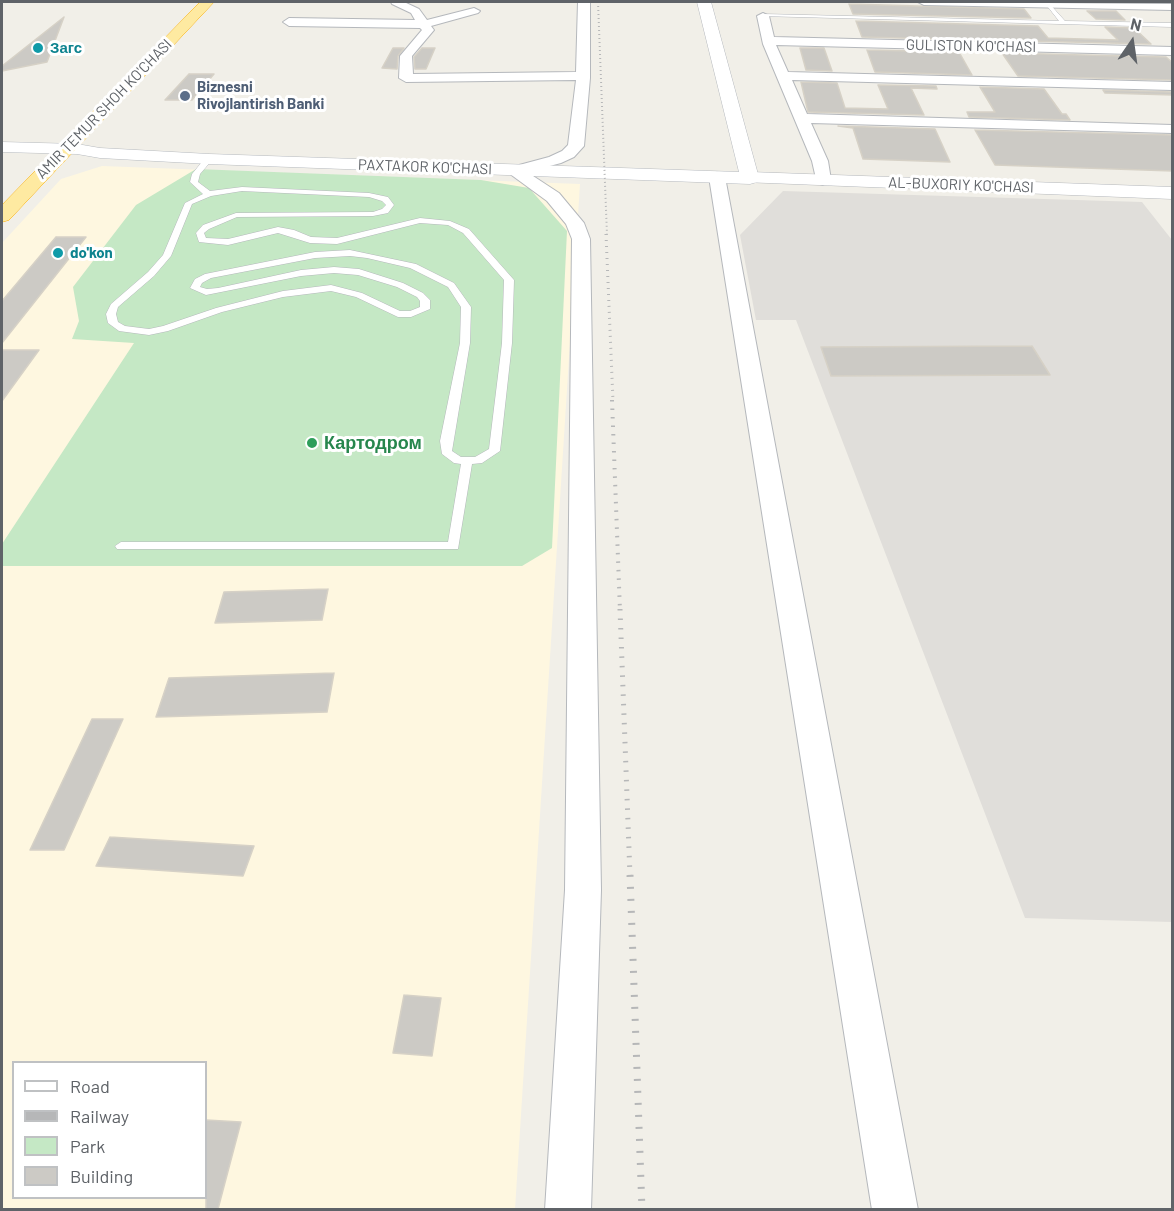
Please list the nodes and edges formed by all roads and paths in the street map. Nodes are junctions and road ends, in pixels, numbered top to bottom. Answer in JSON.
{"nodes":[{"id":1,"x":195,"y":2,"type":"edge"},
{"id":2,"x":207,"y":2,"type":"edge"},
{"id":3,"x":396,"y":2,"type":"edge"},
{"id":4,"x":584,"y":2,"type":"edge"},
{"id":5,"x":704,"y":2,"type":"edge"},
{"id":6,"x":924,"y":2,"type":"edge"},
{"id":7,"x":1047,"y":3,"type":"edge"},
{"id":8,"x":1173,"y":7,"type":"edge"},
{"id":9,"x":474,"y":11,"type":"dead end"},
{"id":10,"x":763,"y":16,"type":"joint"},
{"id":11,"x":289,"y":22,"type":"dead end"},
{"id":12,"x":1062,"y":22,"type":"junction"},
{"id":13,"x":424,"y":24,"type":"junction"},
{"id":14,"x":1173,"y":25,"type":"edge"},
{"id":15,"x":769,"y":41,"type":"junction"},
{"id":16,"x":1173,"y":51,"type":"edge"},
{"id":17,"x":583,"y":76,"type":"junction"},
{"id":18,"x":782,"y":76,"type":"junction"},
{"id":19,"x":1173,"y":86,"type":"edge"},
{"id":20,"x":85,"y":106,"type":"dead end"},
{"id":21,"x":801,"y":118,"type":"junction"},
{"id":22,"x":1173,"y":129,"type":"edge"},
{"id":23,"x":59,"y":131,"type":"dead end"},
{"id":24,"x":2,"y":147,"type":"edge"},
{"id":25,"x":62,"y":153,"type":"junction"},
{"id":26,"x":2,"y":155,"type":"edge"},
{"id":27,"x":33,"y":156,"type":"junction"},
{"id":28,"x":209,"y":159,"type":"junction"},
{"id":29,"x":514,"y":171,"type":"junction"},
{"id":30,"x":717,"y":177,"type":"junction"},
{"id":31,"x":750,"y":178,"type":"junction"},
{"id":32,"x":823,"y":180,"type":"junction"},
{"id":33,"x":1173,"y":193,"type":"edge"},
{"id":34,"x":208,"y":194,"type":"junction"},
{"id":35,"x":2,"y":216,"type":"edge"},
{"id":36,"x":467,"y":461,"type":"junction"},
{"id":37,"x":121,"y":546,"type":"dead end"},
{"id":38,"x":568,"y":1209,"type":"edge"},
{"id":39,"x":895,"y":1209,"type":"edge"}],
"edges":[{"from":1,"to":20,"type":"highway","name":"AMIR TEMUR SHOH KO'CHASI"},
{"from":2,"to":25,"type":"highway","name":"AMIR TEMUR SHOH KO'CHASI"},
{"from":3,"to":13,"type":"street"},
{"from":4,"to":17,"type":"street"},
{"from":5,"to":31,"type":"main road"},
{"from":6,"to":7,"type":"street"},
{"from":7,"to":8,"type":"street"},
{"from":7,"to":12,"type":"lane"},
{"from":9,"to":13,"type":"street"},
{"from":10,"to":12,"type":"lane"},
{"from":10,"to":15,"type":"street"},
{"from":11,"to":13,"type":"street"},
{"from":12,"to":14,"type":"lane"},
{"from":13,"to":17,"type":"street"},
{"from":15,"to":16,"type":"street","name":"GULISTON KO'CHASI"},
{"from":15,"to":18,"type":"street"},
{"from":17,"to":29,"type":"street"},
{"from":18,"to":19,"type":"street","name":"GULISTON KO'CHASI"},
{"from":18,"to":21,"type":"street"},
{"from":21,"to":22,"type":"street"},
{"from":21,"to":32,"type":"street"},
{"from":23,"to":27,"type":"highway","name":"AMIR TEMUR SHOH KO'CHASI"},
{"from":24,"to":27,"type":"main road","name":"PAXTAKOR KO'CHASI"},
{"from":25,"to":27,"type":"main road","name":"PAXTAKOR KO'CHASI"},
{"from":25,"to":28,"type":"main road","name":"PAXTAKOR KO'CHASI"},
{"from":25,"to":35,"type":"highway","name":"AMIR TEMUR SHOH KO'CHASI"},
{"from":26,"to":27,"type":"main road","name":"PAXTAKOR KO'CHASI"},
{"from":28,"to":29,"type":"main road","name":"PAXTAKOR KO'CHASI"},
{"from":28,"to":34,"type":"lane"},
{"from":29,"to":30,"type":"main road","name":"PAXTAKOR KO'CHASI"},
{"from":29,"to":38,"type":"street"},
{"from":30,"to":31,"type":"main road","name":"PAXTAKOR KO'CHASI"},
{"from":30,"to":39,"type":"street"},
{"from":31,"to":32,"type":"main road","name":"AL-BUXORIY KO'CHASI"},
{"from":32,"to":33,"type":"main road","name":"AL-BUXORIY KO'CHASI"},
{"from":34,"to":36,"type":"lane"},
{"from":34,"to":36,"type":"lane"},
{"from":36,"to":37,"type":"lane"}]}
